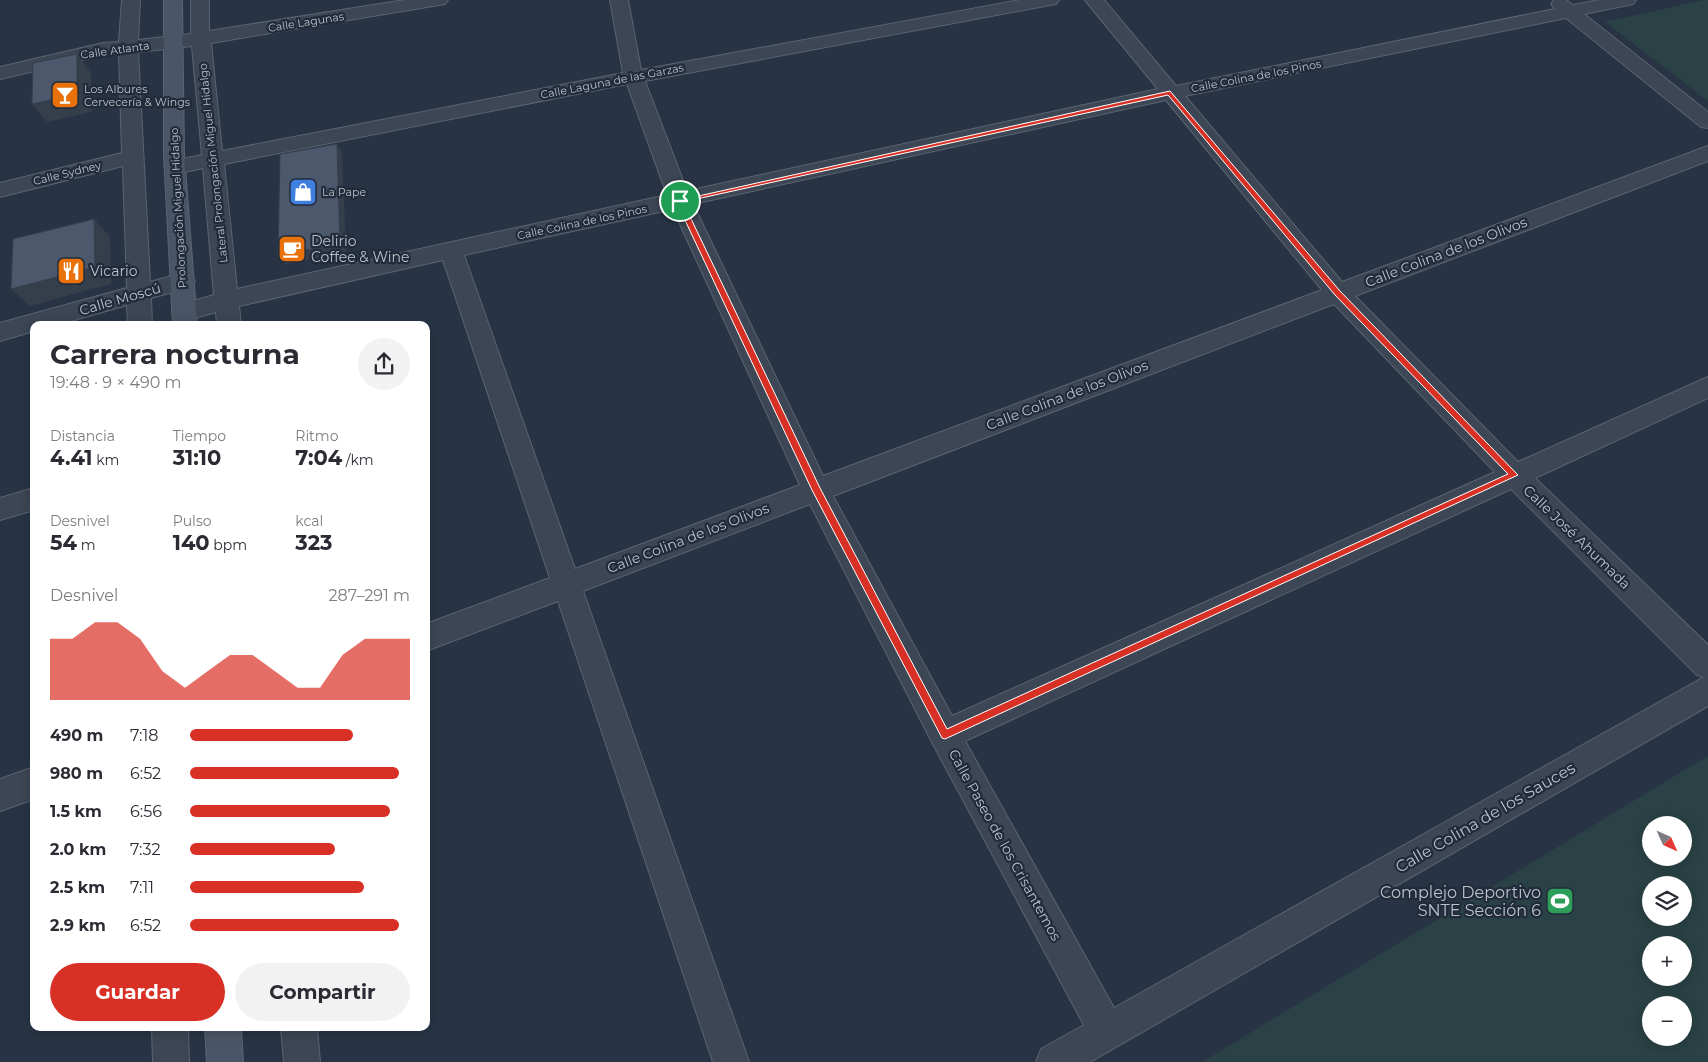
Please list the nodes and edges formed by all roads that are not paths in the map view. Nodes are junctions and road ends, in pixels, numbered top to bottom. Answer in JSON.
{"nodes":[{"id":1,"x":130,"y":0,"type":"edge"},
{"id":2,"x":173,"y":0,"type":"edge"},
{"id":3,"x":200,"y":0,"type":"edge"},
{"id":4,"x":440,"y":0,"type":"edge"},
{"id":5,"x":619,"y":0,"type":"edge"},
{"id":6,"x":1050,"y":0,"type":"edge"},
{"id":7,"x":1094,"y":0,"type":"edge"},
{"id":8,"x":1627,"y":0,"type":"edge"},
{"id":9,"x":1563,"y":6,"type":"edge"},
{"id":10,"x":201,"y":39,"type":"junction"},
{"id":11,"x":173,"y":43,"type":"junction"},
{"id":12,"x":128,"y":46,"type":"junction"},
{"id":13,"x":0,"y":73,"type":"edge"},
{"id":14,"x":633,"y":77,"type":"junction"},
{"id":15,"x":1170,"y":93,"type":"junction"},
{"id":16,"x":1708,"y":122,"type":"edge"},
{"id":17,"x":1708,"y":153,"type":"edge"},
{"id":18,"x":133,"y":157,"type":"junction"},
{"id":19,"x":213,"y":158,"type":"junction"},
{"id":20,"x":175,"y":166,"type":"junction"},
{"id":21,"x":0,"y":190,"type":"edge"},
{"id":22,"x":680,"y":201,"type":"junction"},
{"id":23,"x":452,"y":250,"type":"junction"},
{"id":24,"x":183,"y":282,"type":"junction"},
{"id":25,"x":1338,"y":293,"type":"junction"},
{"id":26,"x":139,"y":294,"type":"junction"},
{"id":27,"x":227,"y":300,"type":"junction"},
{"id":28,"x":185,"y":318,"type":"edge"},
{"id":29,"x":40,"y":321,"type":"edge"},
{"id":30,"x":140,"y":321,"type":"edge"},
{"id":31,"x":229,"y":321,"type":"edge"},
{"id":32,"x":30,"y":324,"type":"edge"},
{"id":33,"x":0,"y":332,"type":"edge"},
{"id":34,"x":1708,"y":386,"type":"edge"},
{"id":35,"x":1514,"y":475,"type":"junction"},
{"id":36,"x":816,"y":490,"type":"junction"},
{"id":37,"x":30,"y":500,"type":"edge"},
{"id":38,"x":0,"y":509,"type":"edge"},
{"id":39,"x":567,"y":584,"type":"junction"},
{"id":40,"x":430,"y":636,"type":"edge"},
{"id":41,"x":1708,"y":665,"type":"edge"},
{"id":42,"x":1708,"y":690,"type":"edge"},
{"id":43,"x":945,"y":735,"type":"junction"},
{"id":44,"x":30,"y":784,"type":"edge"},
{"id":45,"x":0,"y":795,"type":"edge"},
{"id":46,"x":170,"y":1031,"type":"edge"},
{"id":47,"x":223,"y":1031,"type":"edge"},
{"id":48,"x":298,"y":1031,"type":"edge"},
{"id":49,"x":1107,"y":1032,"type":"junction"},
{"id":50,"x":171,"y":1062,"type":"edge"},
{"id":51,"x":225,"y":1062,"type":"edge"},
{"id":52,"x":302,"y":1062,"type":"edge"},
{"id":53,"x":731,"y":1062,"type":"edge"},
{"id":54,"x":1054,"y":1062,"type":"edge"}],
"edges":[{"from":1,"to":12,"type":"street"},
{"from":2,"to":11,"type":"main road","name":"Prolongación Miguel Hidalgo"},
{"from":3,"to":10,"type":"street","name":"Lateral Prolongación Miguel Hidalgo"},
{"from":4,"to":10,"type":"street","name":"Calle Lagunas"},
{"from":5,"to":14,"type":"street","name":"Calle Paseo de los Crisantemos"},
{"from":6,"to":14,"type":"street","name":"Calle Laguna de las Garzas"},
{"from":7,"to":15,"type":"street","name":"Calle José Ahumada"},
{"from":8,"to":9,"type":"street","name":"Calle Colina de los Pinos"},
{"from":9,"to":15,"type":"street","name":"Calle Colina de los Pinos"},
{"from":9,"to":16,"type":"street"},
{"from":10,"to":11,"type":"street","name":"Calle Lagunas"},
{"from":10,"to":19,"type":"street","name":"Lateral Prolongación Miguel Hidalgo"},
{"from":11,"to":12,"type":"street","name":"Calle Atlanta"},
{"from":11,"to":20,"type":"main road","name":"Prolongación Miguel Hidalgo"},
{"from":12,"to":13,"type":"street","name":"Calle Atlanta"},
{"from":12,"to":18,"type":"street"},
{"from":14,"to":19,"type":"street","name":"Calle Laguna de las Garzas"},
{"from":14,"to":22,"type":"street","name":"Calle Paseo de los Crisantemos"},
{"from":15,"to":22,"type":"street","name":"Calle Colina de los Pinos"},
{"from":15,"to":25,"type":"street","name":"Calle José Ahumada"},
{"from":17,"to":25,"type":"street","name":"Calle Colina de los Olivos"},
{"from":18,"to":21,"type":"street","name":"Calle Sydney"},
{"from":18,"to":26,"type":"street"},
{"from":19,"to":20,"type":"street","name":"Calle Laguna de las Garzas"},
{"from":19,"to":27,"type":"street","name":"Lateral Prolongación Miguel Hidalgo"},
{"from":20,"to":24,"type":"main road","name":"Prolongación Miguel Hidalgo"},
{"from":22,"to":23,"type":"street","name":"Calle Colina de los Pinos"},
{"from":22,"to":36,"type":"street","name":"Calle Paseo de los Crisantemos"},
{"from":23,"to":27,"type":"street","name":"Calle Colina de los Pinos"},
{"from":23,"to":39,"type":"street"},
{"from":24,"to":26,"type":"street","name":"Calle Moscú"},
{"from":24,"to":28,"type":"main road","name":"Prolongación Miguel Hidalgo"},
{"from":25,"to":35,"type":"street","name":"Calle José Ahumada"},
{"from":25,"to":36,"type":"street","name":"Calle Colina de los Olivos"},
{"from":26,"to":29,"type":"street","name":"Calle Moscú"},
{"from":26,"to":30,"type":"street"},
{"from":27,"to":28,"type":"street","name":"Calle Colina de los Pinos"},
{"from":27,"to":31,"type":"street","name":"Lateral Prolongación Miguel Hidalgo"},
{"from":32,"to":33,"type":"street","name":"Calle Moscú"},
{"from":34,"to":35,"type":"street"},
{"from":35,"to":41,"type":"street","name":"Calle José Ahumada"},
{"from":35,"to":43,"type":"street"},
{"from":36,"to":39,"type":"street","name":"Calle Colina de los Olivos"},
{"from":36,"to":43,"type":"street","name":"Calle Paseo de los Crisantemos"},
{"from":37,"to":38,"type":"street"},
{"from":39,"to":40,"type":"street","name":"Calle Colina de los Olivos"},
{"from":39,"to":53,"type":"street"},
{"from":42,"to":49,"type":"street","name":"Calle Colina de los Sauces"},
{"from":43,"to":49,"type":"street","name":"Calle Paseo de los Crisantemos"},
{"from":44,"to":45,"type":"street"},
{"from":46,"to":50,"type":"street"},
{"from":47,"to":51,"type":"main road"},
{"from":48,"to":52,"type":"street"},
{"from":49,"to":54,"type":"street","name":"Calle Colina de los Sauces"}]}
